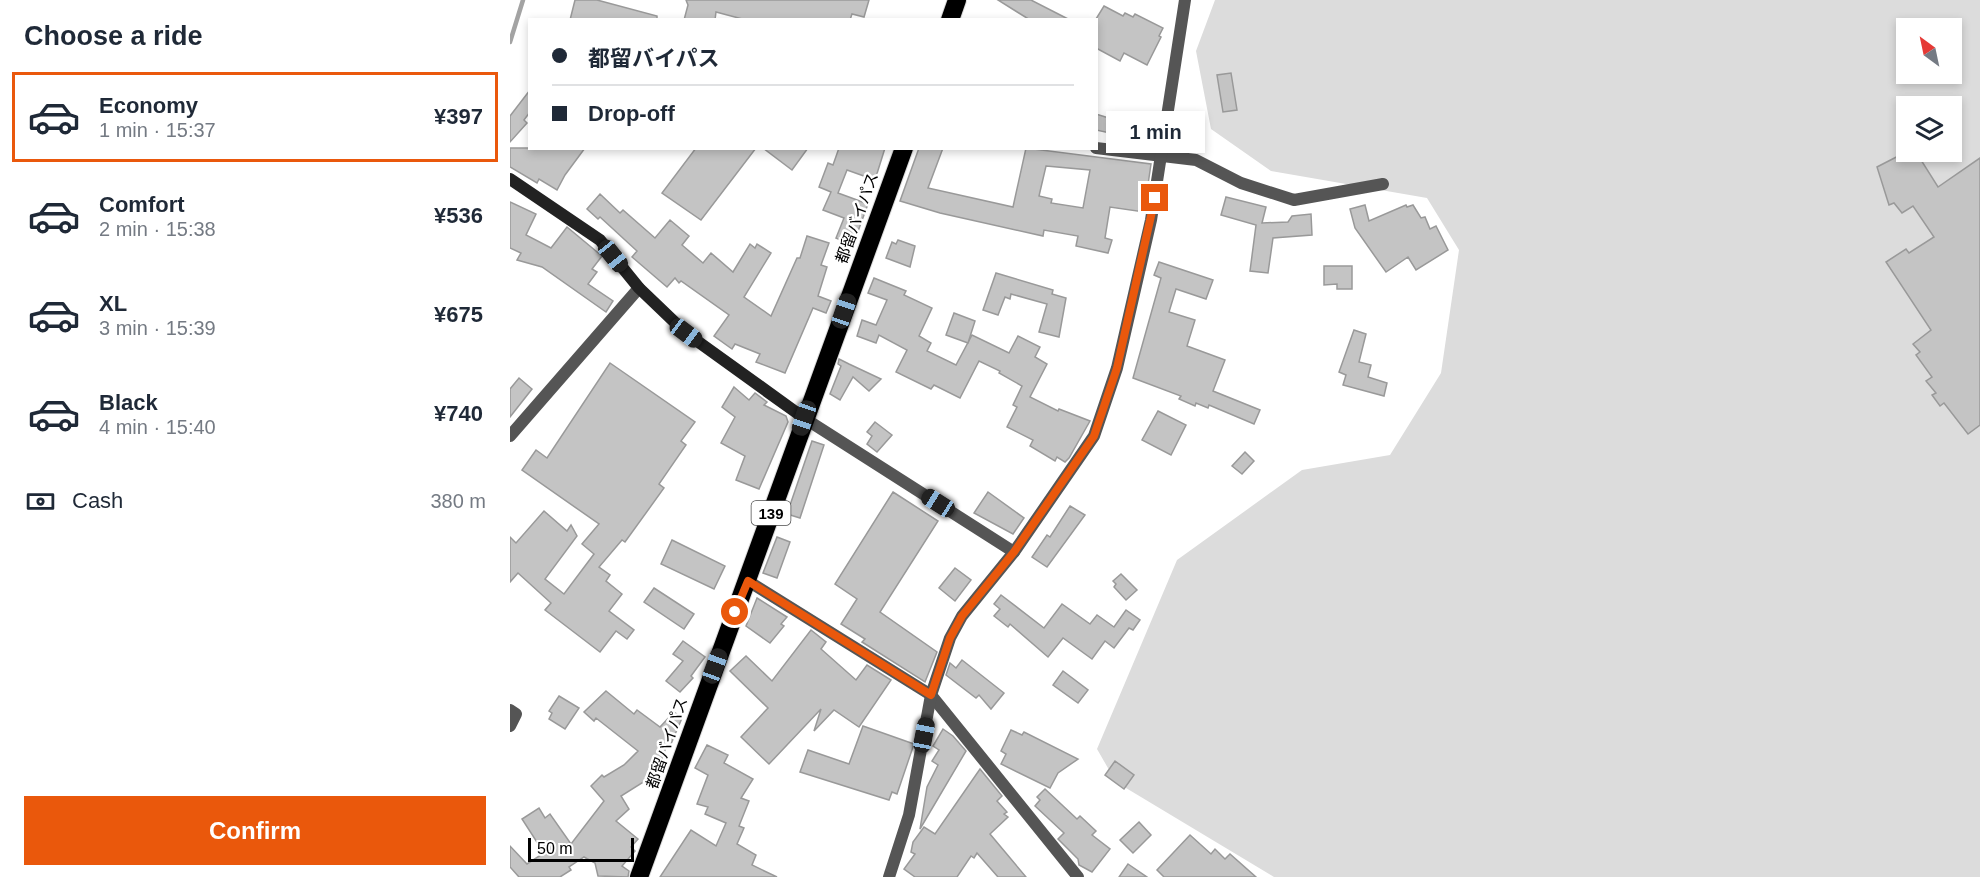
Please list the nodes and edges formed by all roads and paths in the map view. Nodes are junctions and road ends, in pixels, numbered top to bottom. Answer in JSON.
{"nodes":[{"id":1,"x":957,"y":0,"type":"edge"},
{"id":2,"x":1185,"y":0,"type":"edge"},
{"id":3,"x":951,"y":18,"type":"edge"},
{"id":4,"x":1098,"y":148,"type":"edge"},
{"id":5,"x":903,"y":150,"type":"edge"},
{"id":6,"x":1161,"y":154,"type":"junction"},
{"id":7,"x":510,"y":179,"type":"edge"},
{"id":8,"x":1383,"y":184,"type":"dead end"},
{"id":9,"x":639,"y":288,"type":"junction"},
{"id":10,"x":804,"y":418,"type":"junction"},
{"id":11,"x":510,"y":436,"type":"edge"},
{"id":12,"x":1014,"y":552,"type":"junction"},
{"id":13,"x":748,"y":581,"type":"junction"},
{"id":14,"x":931,"y":695,"type":"junction"},
{"id":15,"x":510,"y":710,"type":"edge"},
{"id":16,"x":510,"y":726,"type":"edge"},
{"id":17,"x":639,"y":877,"type":"edge"},
{"id":18,"x":889,"y":877,"type":"edge"},
{"id":19,"x":1078,"y":877,"type":"edge"}],
"edges":[{"from":1,"to":3,"type":"highway"},
{"from":2,"to":6,"type":"street"},
{"from":4,"to":6,"type":"street"},
{"from":5,"to":10,"type":"highway","name":"都留バイパス","number":"139"},
{"from":6,"to":8,"type":"street"},
{"from":6,"to":12,"type":"street"},
{"from":7,"to":9,"type":"street"},
{"from":9,"to":10,"type":"street"},
{"from":9,"to":11,"type":"street"},
{"from":10,"to":12,"type":"street"},
{"from":10,"to":13,"type":"highway","name":"都留バイパス","number":"139"},
{"from":12,"to":14,"type":"street"},
{"from":13,"to":14,"type":"street"},
{"from":13,"to":17,"type":"highway","name":"都留バイパス","number":"139"},
{"from":14,"to":18,"type":"street"},
{"from":14,"to":19,"type":"street"},
{"from":15,"to":16,"type":"street"}]}
